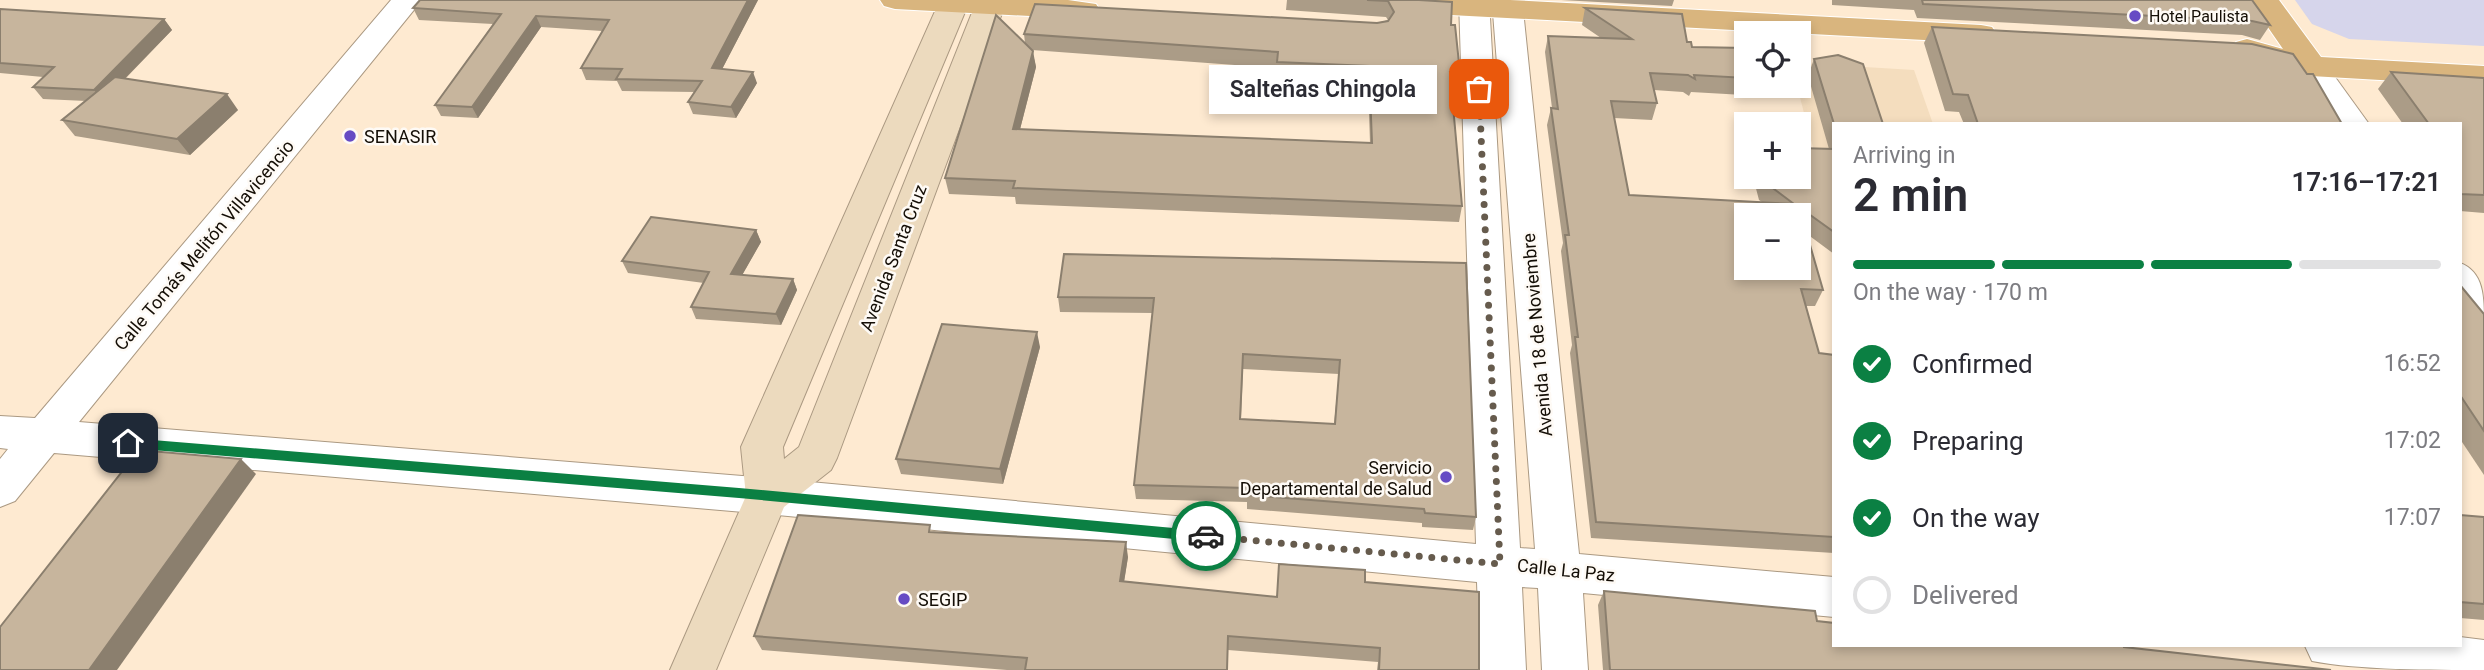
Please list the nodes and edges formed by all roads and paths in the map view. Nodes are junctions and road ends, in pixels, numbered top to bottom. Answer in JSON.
{"nodes":[{"id":1,"x":407,"y":0,"type":"edge"},
{"id":2,"x":895,"y":0,"type":"edge"},
{"id":3,"x":2264,"y":0,"type":"edge"},
{"id":4,"x":954,"y":1,"type":"edge"},
{"id":5,"x":992,"y":2,"type":"edge"},
{"id":6,"x":1116,"y":12,"type":"edge"},
{"id":7,"x":1330,"y":12,"type":"edge"},
{"id":8,"x":1491,"y":14,"type":"edge"},
{"id":9,"x":1734,"y":30,"type":"edge"},
{"id":10,"x":1811,"y":35,"type":"edge"},
{"id":11,"x":1734,"y":45,"type":"edge"},
{"id":12,"x":2214,"y":46,"type":"edge"},
{"id":13,"x":1811,"y":50,"type":"edge"},
{"id":14,"x":2311,"y":66,"type":"junction"},
{"id":15,"x":2233,"y":73,"type":"edge"},
{"id":16,"x":2484,"y":76,"type":"edge"},
{"id":17,"x":2352,"y":122,"type":"edge"},
{"id":18,"x":2462,"y":279,"type":"edge"},
{"id":19,"x":2484,"y":309,"type":"edge"},
{"id":20,"x":0,"y":432,"type":"edge"},
{"id":21,"x":45,"y":436,"type":"junction"},
{"id":22,"x":0,"y":489,"type":"edge"},
{"id":23,"x":767,"y":496,"type":"junction"},
{"id":24,"x":1500,"y":564,"type":"junction"},
{"id":25,"x":1559,"y":570,"type":"junction"},
{"id":26,"x":1832,"y":597,"type":"edge"},
{"id":27,"x":2338,"y":647,"type":"edge"},
{"id":28,"x":2484,"y":661,"type":"edge"},
{"id":29,"x":693,"y":670,"type":"edge"},
{"id":30,"x":1503,"y":670,"type":"edge"},
{"id":31,"x":1565,"y":670,"type":"edge"}],
"edges":[{"from":1,"to":21,"type":"street","name":"Calle Tomás Melitón Villavicencio"},
{"from":2,"to":4,"type":"main road"},
{"from":3,"to":14,"type":"main road"},
{"from":4,"to":5,"type":"main road"},
{"from":4,"to":23,"type":"main road","name":"Avenida Santa Cruz"},
{"from":5,"to":6,"type":"main road"},
{"from":5,"to":23,"type":"main road","name":"Avenida Santa Cruz"},
{"from":7,"to":8,"type":"main road"},
{"from":8,"to":9,"type":"main road"},
{"from":8,"to":11,"type":"main road"},
{"from":8,"to":24,"type":"street"},
{"from":8,"to":25,"type":"street","name":"Avenida 18 de Noviembre"},
{"from":10,"to":13,"type":"main road"},
{"from":12,"to":14,"type":"main road"},
{"from":14,"to":15,"type":"main road"},
{"from":14,"to":16,"type":"main road"},
{"from":14,"to":17,"type":"street"},
{"from":18,"to":19,"type":"street"},
{"from":20,"to":21,"type":"street","name":"Calle La Paz"},
{"from":21,"to":22,"type":"street","name":"Calle Tomás Melitón Villavicencio"},
{"from":21,"to":23,"type":"street","name":"Calle La Paz"},
{"from":23,"to":24,"type":"street","name":"Calle La Paz"},
{"from":23,"to":29,"type":"main road","name":"Avenida Santa Cruz"},
{"from":24,"to":25,"type":"street","name":"Calle La Paz"},
{"from":24,"to":30,"type":"street"},
{"from":25,"to":26,"type":"street","name":"Calle La Paz"},
{"from":25,"to":31,"type":"street","name":"Avenida 18 de Noviembre"},
{"from":27,"to":28,"type":"street"}]}
